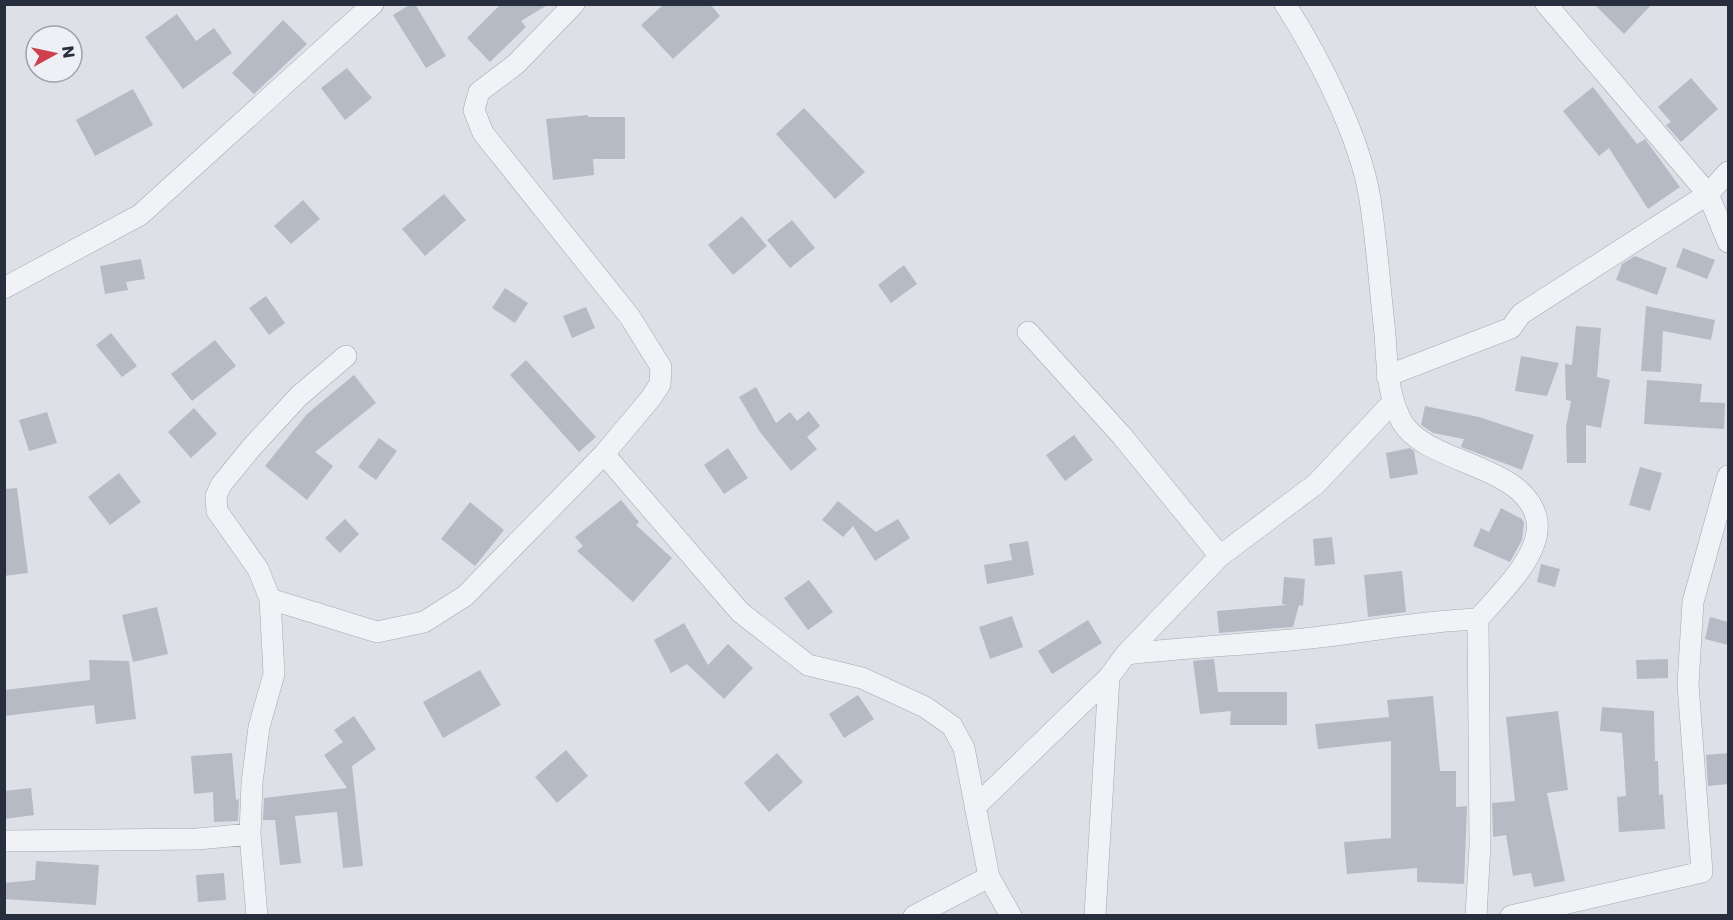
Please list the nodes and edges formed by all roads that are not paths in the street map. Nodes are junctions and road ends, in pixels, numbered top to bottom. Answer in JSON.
{"nodes":[{"id":1,"x":373,"y":4,"type":"edge"},
{"id":2,"x":574,"y":4,"type":"edge"},
{"id":3,"x":1285,"y":4,"type":"edge"},
{"id":4,"x":1546,"y":4,"type":"edge"},
{"id":5,"x":1728,"y":172,"type":"edge"},
{"id":6,"x":1708,"y":194,"type":"junction"},
{"id":7,"x":1728,"y":242,"type":"edge"},
{"id":8,"x":4,"y":288,"type":"edge"},
{"id":9,"x":1028,"y":332,"type":"dead end"},
{"id":10,"x":346,"y":356,"type":"dead end"},
{"id":11,"x":1387,"y":376,"type":"junction"},
{"id":12,"x":1393,"y":402,"type":"junction"},
{"id":13,"x":604,"y":454,"type":"junction"},
{"id":14,"x":1728,"y":476,"type":"edge"},
{"id":15,"x":1220,"y":556,"type":"junction"},
{"id":16,"x":270,"y":599,"type":"junction"},
{"id":17,"x":1478,"y":619,"type":"junction"},
{"id":18,"x":1126,"y":654,"type":"junction"},
{"id":19,"x":1109,"y":677,"type":"junction"},
{"id":20,"x":975,"y":807,"type":"junction"},
{"id":21,"x":250,"y":834,"type":"junction"},
{"id":22,"x":4,"y":841,"type":"edge"},
{"id":23,"x":989,"y":877,"type":"junction"},
{"id":24,"x":258,"y":915,"type":"edge"},
{"id":25,"x":914,"y":915,"type":"edge"},
{"id":26,"x":1011,"y":915,"type":"edge"},
{"id":27,"x":1095,"y":915,"type":"edge"},
{"id":28,"x":1476,"y":915,"type":"edge"},
{"id":29,"x":1511,"y":915,"type":"edge"}],
"edges":[{"from":1,"to":8,"type":"street"},
{"from":2,"to":13,"type":"street"},
{"from":3,"to":11,"type":"street"},
{"from":4,"to":6,"type":"street"},
{"from":5,"to":6,"type":"street"},
{"from":6,"to":7,"type":"street"},
{"from":6,"to":11,"type":"street"},
{"from":9,"to":15,"type":"street"},
{"from":10,"to":16,"type":"street"},
{"from":11,"to":12,"type":"street"},
{"from":12,"to":15,"type":"street"},
{"from":12,"to":17,"type":"street"},
{"from":13,"to":16,"type":"street"},
{"from":13,"to":20,"type":"street"},
{"from":14,"to":29,"type":"street"},
{"from":15,"to":18,"type":"street"},
{"from":16,"to":21,"type":"street"},
{"from":17,"to":18,"type":"street"},
{"from":17,"to":28,"type":"street"},
{"from":18,"to":19,"type":"street"},
{"from":19,"to":20,"type":"street"},
{"from":19,"to":27,"type":"street"},
{"from":20,"to":23,"type":"street"},
{"from":21,"to":22,"type":"street"},
{"from":21,"to":24,"type":"street"},
{"from":23,"to":25,"type":"street"},
{"from":23,"to":26,"type":"street"}]}
